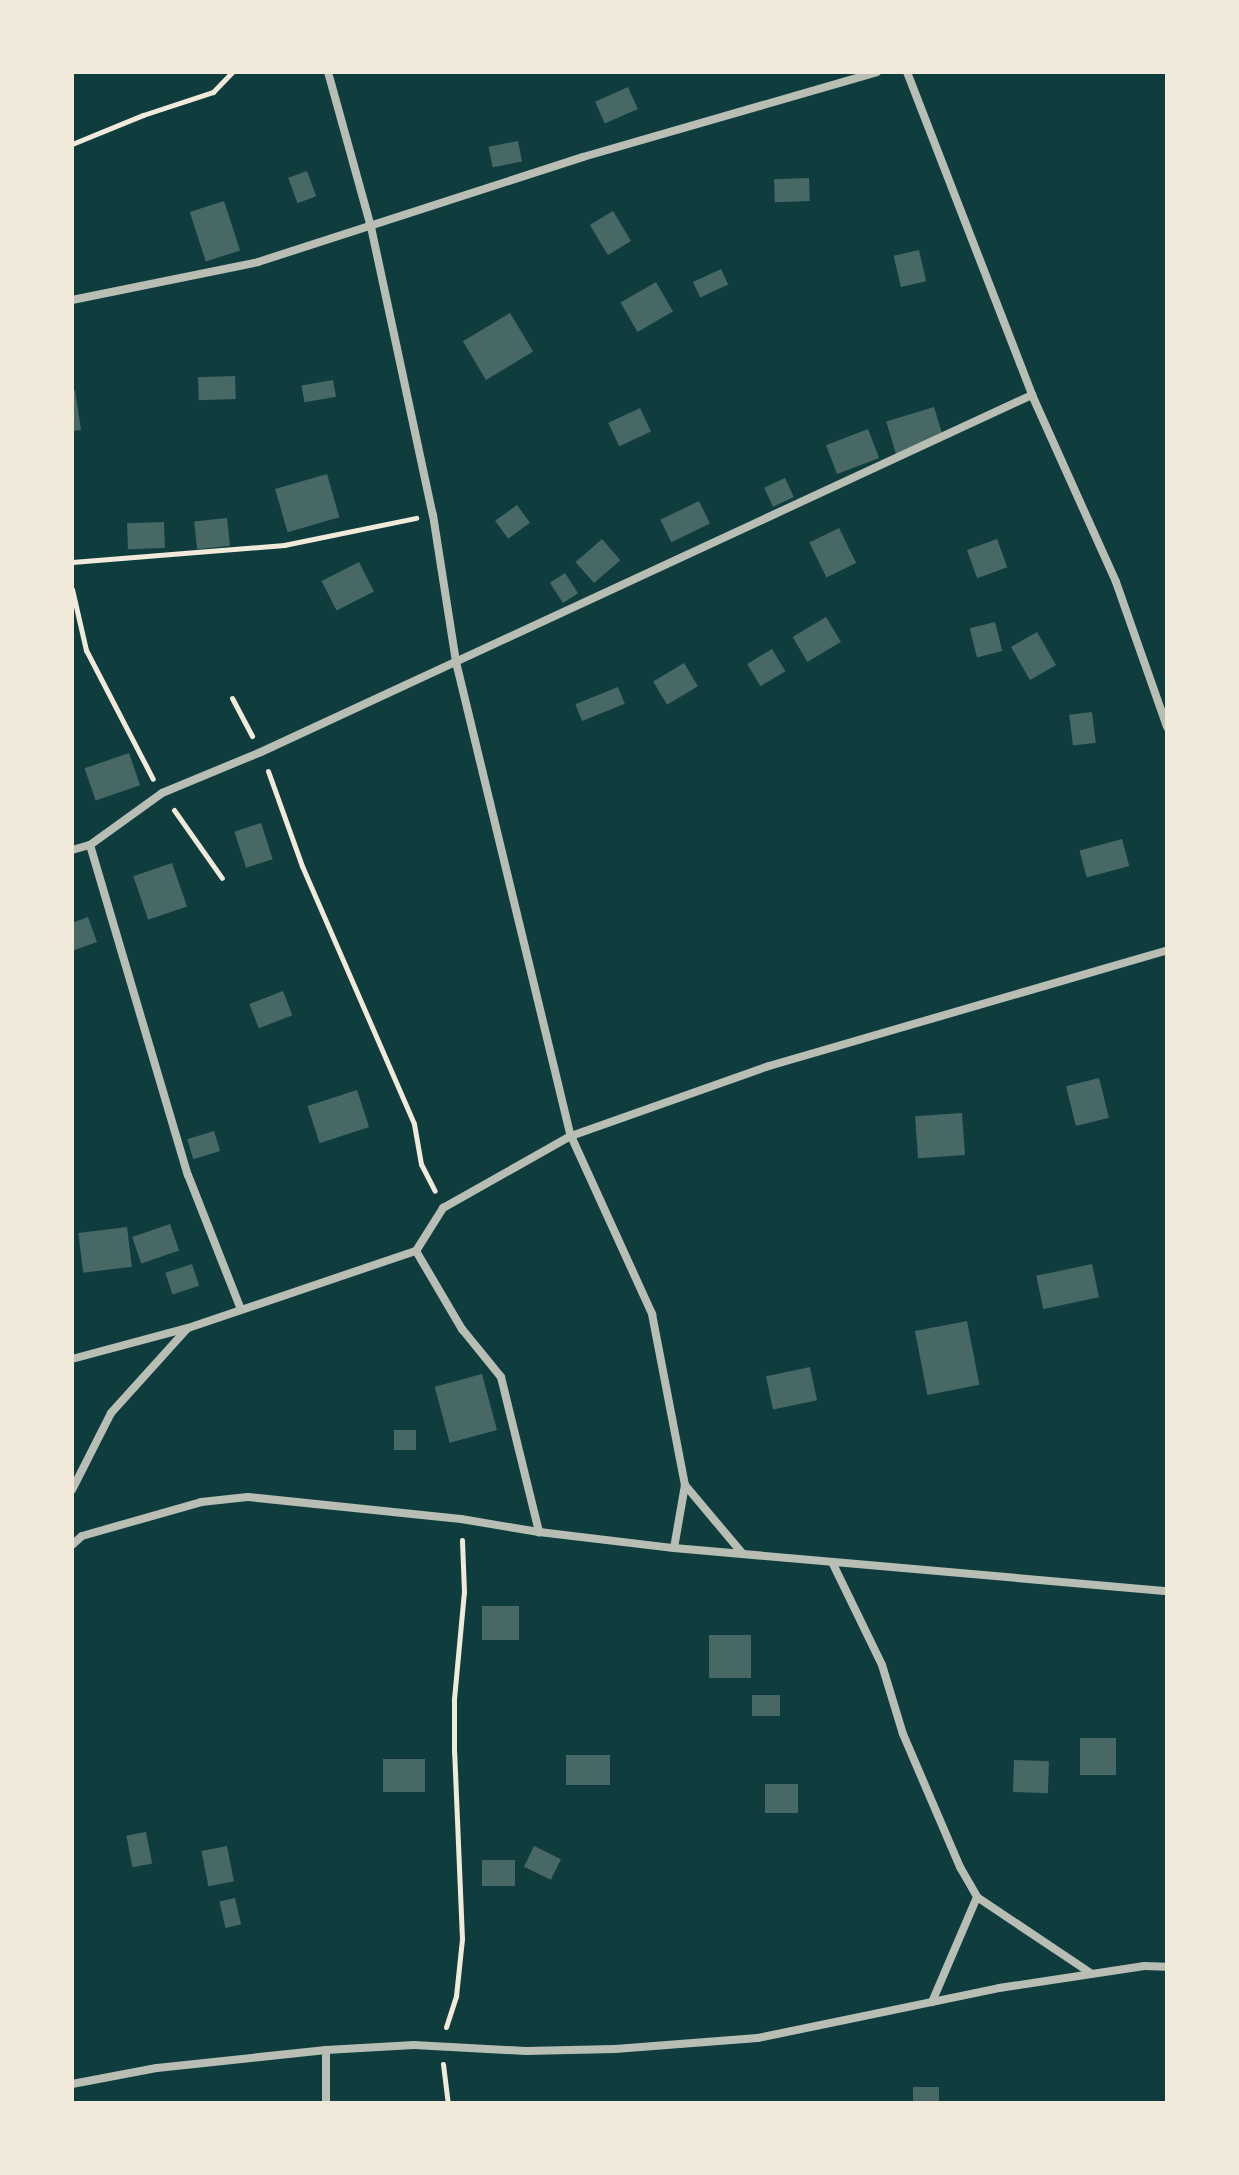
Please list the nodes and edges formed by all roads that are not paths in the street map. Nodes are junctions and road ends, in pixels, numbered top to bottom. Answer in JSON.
{"nodes":[{"id":1,"x":328,"y":72,"type":"edge"},
{"id":2,"x":877,"y":72,"type":"edge"},
{"id":3,"x":907,"y":72,"type":"edge"},
{"id":4,"x":371,"y":227,"type":"junction"},
{"id":5,"x":72,"y":300,"type":"edge"},
{"id":6,"x":1032,"y":395,"type":"junction"},
{"id":7,"x":456,"y":662,"type":"junction"},
{"id":8,"x":1167,"y":727,"type":"edge"},
{"id":9,"x":90,"y":845,"type":"junction"},
{"id":10,"x":72,"y":850,"type":"edge"},
{"id":11,"x":1167,"y":950,"type":"edge"},
{"id":12,"x":571,"y":1136,"type":"junction"},
{"id":13,"x":416,"y":1251,"type":"junction"},
{"id":14,"x":240,"y":1307,"type":"junction"},
{"id":15,"x":188,"y":1328,"type":"junction"},
{"id":16,"x":72,"y":1359,"type":"edge"},
{"id":17,"x":685,"y":1485,"type":"junction"},
{"id":18,"x":72,"y":1490,"type":"edge"},
{"id":19,"x":539,"y":1532,"type":"junction"},
{"id":20,"x":72,"y":1545,"type":"edge"},
{"id":21,"x":674,"y":1548,"type":"junction"},
{"id":22,"x":742,"y":1553,"type":"junction"},
{"id":23,"x":833,"y":1564,"type":"junction"},
{"id":24,"x":1167,"y":1591,"type":"edge"},
{"id":25,"x":977,"y":1897,"type":"junction"},
{"id":26,"x":1167,"y":1967,"type":"edge"},
{"id":27,"x":1092,"y":1974,"type":"junction"},
{"id":28,"x":932,"y":2002,"type":"junction"},
{"id":29,"x":326,"y":2050,"type":"junction"},
{"id":30,"x":72,"y":2084,"type":"edge"},
{"id":31,"x":326,"y":2103,"type":"edge"}],
"edges":[{"from":1,"to":4,"type":"street"},
{"from":2,"to":4,"type":"street"},
{"from":3,"to":6,"type":"street"},
{"from":4,"to":5,"type":"street"},
{"from":4,"to":7,"type":"street"},
{"from":6,"to":7,"type":"street"},
{"from":6,"to":8,"type":"street"},
{"from":7,"to":9,"type":"street"},
{"from":7,"to":12,"type":"street"},
{"from":9,"to":10,"type":"street"},
{"from":9,"to":14,"type":"street"},
{"from":11,"to":12,"type":"street"},
{"from":12,"to":13,"type":"street"},
{"from":12,"to":17,"type":"street"},
{"from":13,"to":14,"type":"street"},
{"from":13,"to":19,"type":"street"},
{"from":14,"to":15,"type":"street"},
{"from":15,"to":16,"type":"street"},
{"from":15,"to":18,"type":"street"},
{"from":17,"to":21,"type":"street"},
{"from":17,"to":22,"type":"street"},
{"from":19,"to":20,"type":"street"},
{"from":19,"to":21,"type":"street"},
{"from":21,"to":22,"type":"street"},
{"from":22,"to":23,"type":"street"},
{"from":23,"to":24,"type":"street"},
{"from":23,"to":25,"type":"street"},
{"from":25,"to":27,"type":"street"},
{"from":25,"to":28,"type":"street"},
{"from":26,"to":27,"type":"street"},
{"from":27,"to":28,"type":"street"},
{"from":28,"to":29,"type":"street"},
{"from":29,"to":30,"type":"street"},
{"from":29,"to":31,"type":"street"}]}
